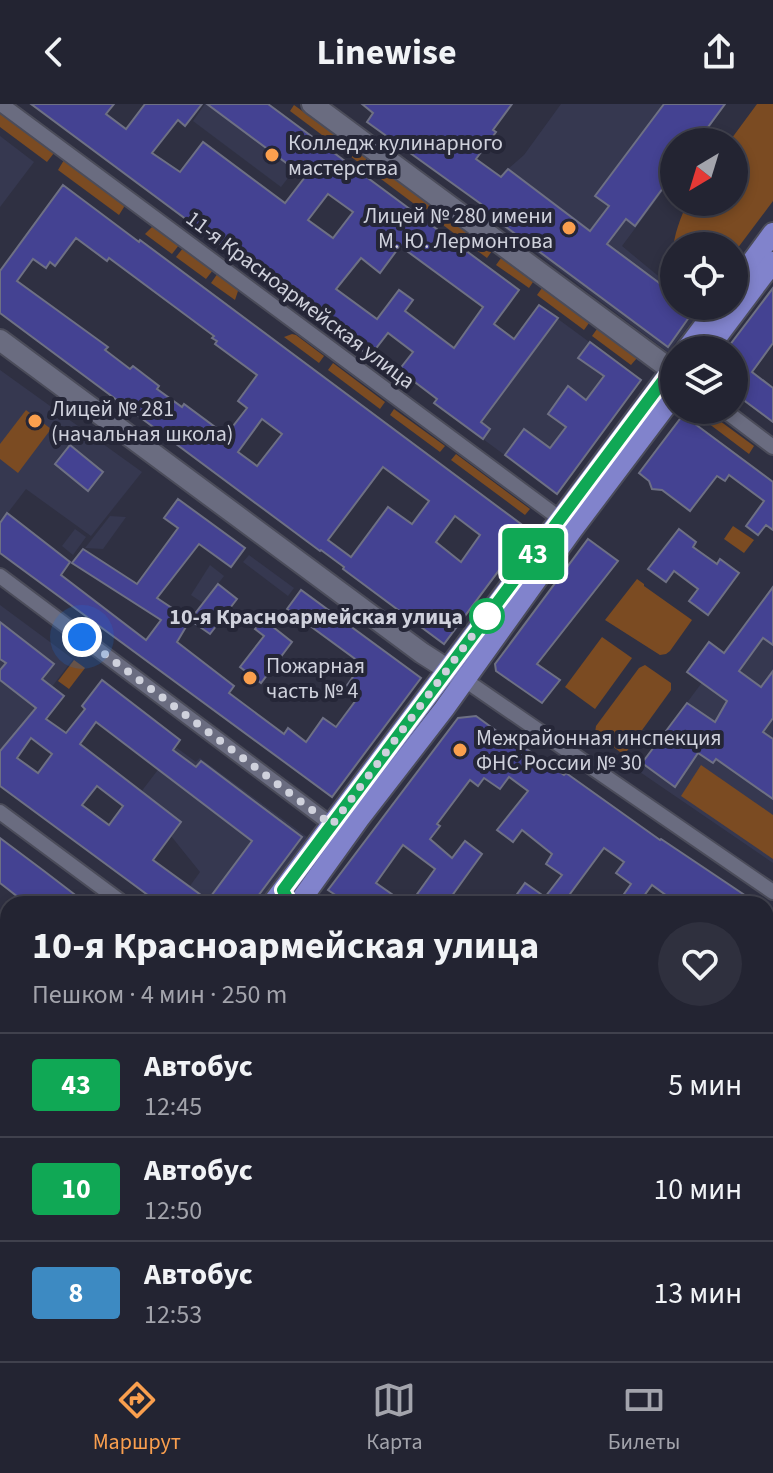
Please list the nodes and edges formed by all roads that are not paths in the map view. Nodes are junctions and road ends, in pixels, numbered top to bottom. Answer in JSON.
{"nodes":[{"id":1,"x":1,"y":104,"type":"edge"},
{"id":2,"x":312,"y":104,"type":"edge"},
{"id":3,"x":773,"y":233,"type":"edge"},
{"id":4,"x":773,"y":262,"type":"edge"},
{"id":5,"x":748,"y":267,"type":"edge"},
{"id":6,"x":718,"y":336,"type":"edge"},
{"id":7,"x":0,"y":340,"type":"edge"},
{"id":8,"x":660,"y":360,"type":"edge"},
{"id":9,"x":660,"y":389,"type":"edge"},
{"id":10,"x":660,"y":412,"type":"edge"},
{"id":11,"x":743,"y":424,"type":"edge"},
{"id":12,"x":773,"y":447,"type":"edge"},
{"id":13,"x":566,"y":524,"type":"junction"},
{"id":14,"x":0,"y":576,"type":"edge"},
{"id":15,"x":456,"y":675,"type":"junction"},
{"id":16,"x":0,"y":812,"type":"edge"},
{"id":17,"x":332,"y":825,"type":"junction"},
{"id":18,"x":773,"y":892,"type":"edge"},
{"id":19,"x":113,"y":896,"type":"edge"},
{"id":20,"x":296,"y":896,"type":"edge"},
{"id":21,"x":297,"y":896,"type":"edge"}],
"edges":[{"from":1,"to":13,"type":"street","name":"11-я Красноармейская улица"},
{"from":2,"to":8,"type":"street"},
{"from":3,"to":5,"type":"main road"},
{"from":4,"to":6,"type":"main road"},
{"from":7,"to":15,"type":"street"},
{"from":9,"to":13,"type":"main road"},
{"from":10,"to":13,"type":"main road"},
{"from":11,"to":12,"type":"street"},
{"from":13,"to":15,"type":"main road"},
{"from":14,"to":17,"type":"street"},
{"from":15,"to":17,"type":"main road"},
{"from":15,"to":18,"type":"street"},
{"from":15,"to":21,"type":"main road"},
{"from":16,"to":19,"type":"street"},
{"from":17,"to":20,"type":"main road"}]}
